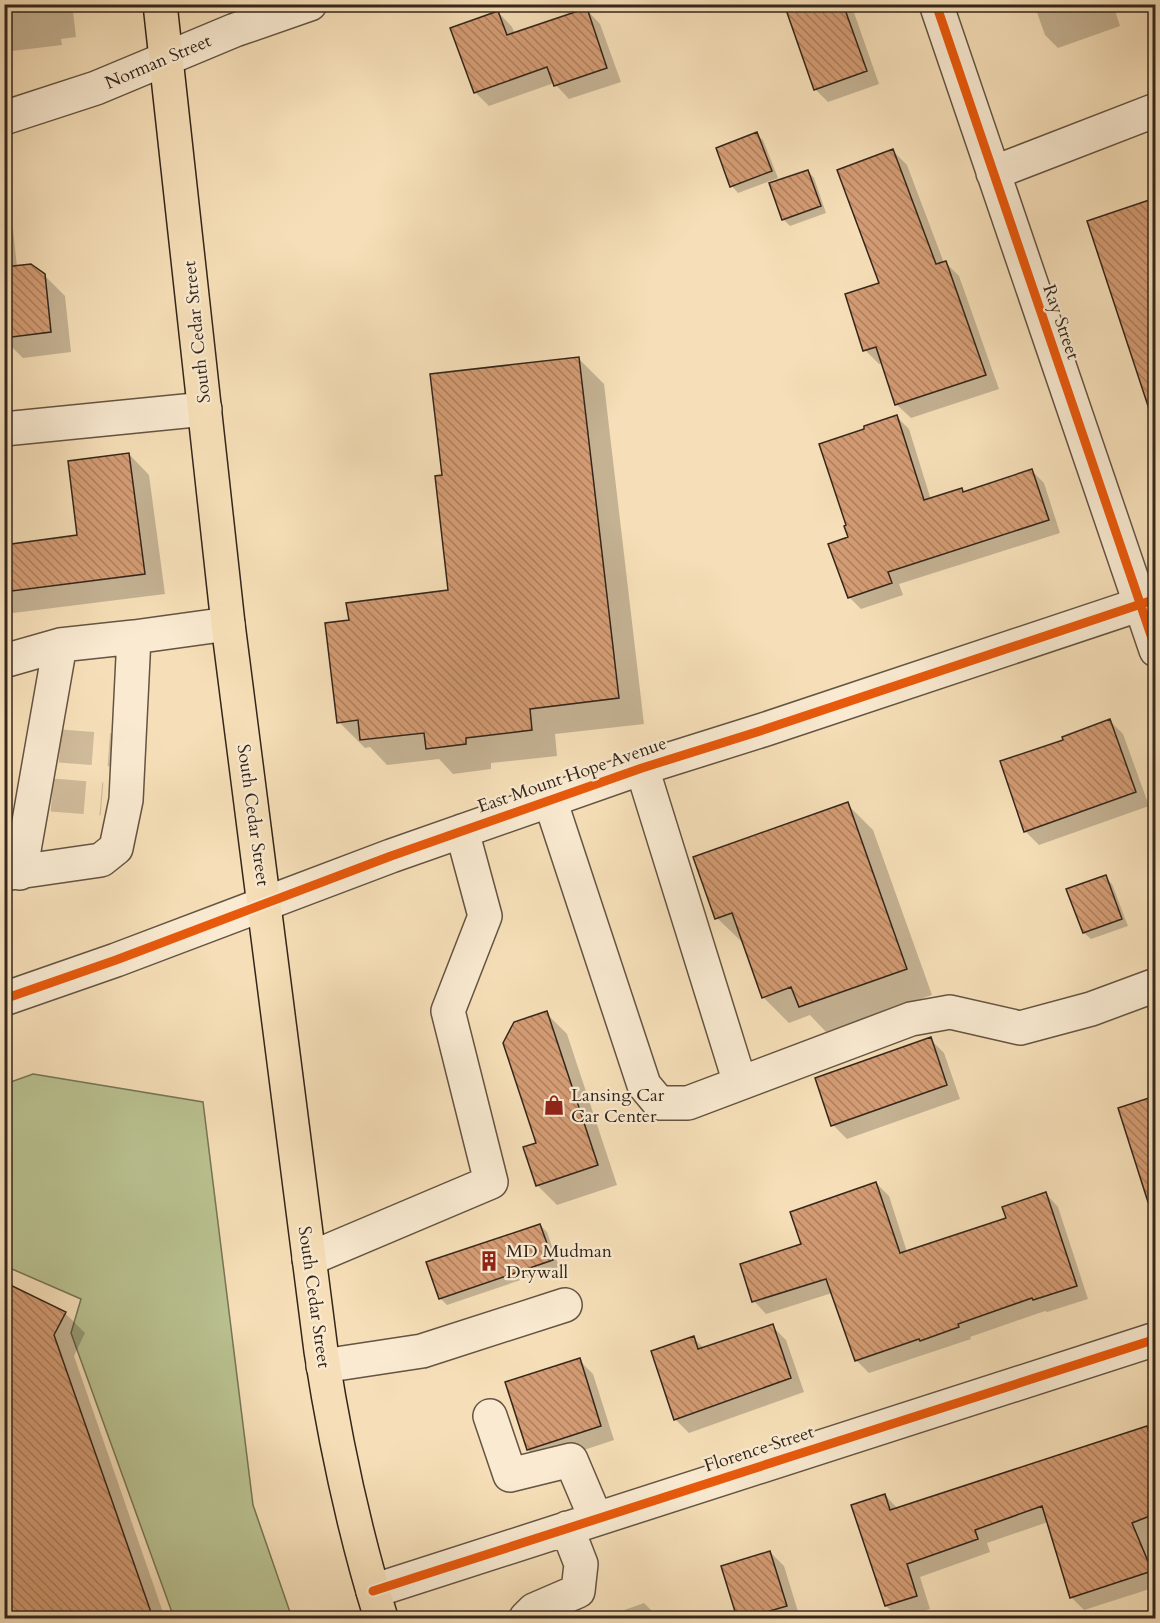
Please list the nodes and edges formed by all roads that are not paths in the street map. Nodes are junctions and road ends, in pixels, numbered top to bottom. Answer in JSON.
{"nodes":[{"id":1,"x":160,"y":4,"type":"edge"},
{"id":2,"x":310,"y":4,"type":"edge"},
{"id":3,"x":936,"y":4,"type":"edge"},
{"id":4,"x":166,"y":59,"type":"junction"},
{"id":5,"x":1155,"y":110,"type":"edge"},
{"id":6,"x":4,"y":118,"type":"edge"},
{"id":7,"x":993,"y":173,"type":"junction"},
{"id":8,"x":205,"y":409,"type":"junction"},
{"id":9,"x":4,"y":429,"type":"edge"},
{"id":10,"x":1147,"y":601,"type":"edge"},
{"id":11,"x":228,"y":624,"type":"junction"},
{"id":12,"x":134,"y":637,"type":"junction"},
{"id":13,"x":60,"y":645,"type":"junction"},
{"id":14,"x":1155,"y":650,"type":"edge"},
{"id":15,"x":4,"y":661,"type":"edge"},
{"id":16,"x":642,"y":768,"type":"junction"},
{"id":17,"x":550,"y":800,"type":"junction"},
{"id":18,"x":462,"y":831,"type":"junction"},
{"id":19,"x":12,"y":874,"type":"edge"},
{"id":20,"x":265,"y":904,"type":"junction"},
{"id":21,"x":1155,"y":985,"type":"edge"},
{"id":22,"x":4,"y":999,"type":"edge"},
{"id":23,"x":740,"y":1083,"type":"junction"},
{"id":24,"x":309,"y":1259,"type":"junction"},
{"id":25,"x":565,"y":1305,"type":"dead end"},
{"id":26,"x":1155,"y":1339,"type":"edge"},
{"id":27,"x":323,"y":1366,"type":"junction"},
{"id":28,"x":490,"y":1416,"type":"dead end"},
{"id":29,"x":581,"y":1523,"type":"junction"},
{"id":30,"x":377,"y":1605,"type":"edge"},
{"id":31,"x":526,"y":1618,"type":"edge"}],
"edges":[{"from":1,"to":4,"type":"main road","name":"South Cedar Street"},
{"from":2,"to":4,"type":"street","name":"Norman Street"},
{"from":3,"to":7,"type":"street","name":"Ray Street"},
{"from":4,"to":6,"type":"street","name":"Norman Street"},
{"from":4,"to":8,"type":"main road","name":"South Cedar Street"},
{"from":5,"to":7,"type":"street"},
{"from":7,"to":10,"type":"street","name":"Ray Street"},
{"from":8,"to":9,"type":"street"},
{"from":8,"to":11,"type":"main road","name":"South Cedar Street"},
{"from":10,"to":14,"type":"street","name":"Ray Street"},
{"from":10,"to":16,"type":"street","name":"East Mount Hope Avenue"},
{"from":11,"to":12,"type":"street"},
{"from":11,"to":20,"type":"main road","name":"South Cedar Street"},
{"from":12,"to":13,"type":"street"},
{"from":12,"to":19,"type":"street"},
{"from":13,"to":15,"type":"street"},
{"from":13,"to":19,"type":"street"},
{"from":16,"to":17,"type":"street","name":"East Mount Hope Avenue"},
{"from":16,"to":23,"type":"street"},
{"from":17,"to":18,"type":"street","name":"East Mount Hope Avenue"},
{"from":17,"to":23,"type":"street"},
{"from":18,"to":20,"type":"street","name":"East Mount Hope Avenue"},
{"from":18,"to":24,"type":"street"},
{"from":20,"to":22,"type":"street","name":"East Mount Hope Avenue"},
{"from":20,"to":24,"type":"main road","name":"South Cedar Street"},
{"from":21,"to":23,"type":"street"},
{"from":24,"to":27,"type":"main road","name":"South Cedar Street"},
{"from":25,"to":27,"type":"street"},
{"from":26,"to":29,"type":"street","name":"Florence Street"},
{"from":27,"to":30,"type":"main road","name":"South Cedar Street"},
{"from":28,"to":29,"type":"street"},
{"from":29,"to":30,"type":"street","name":"Florence Street"},
{"from":29,"to":31,"type":"street"}]}
